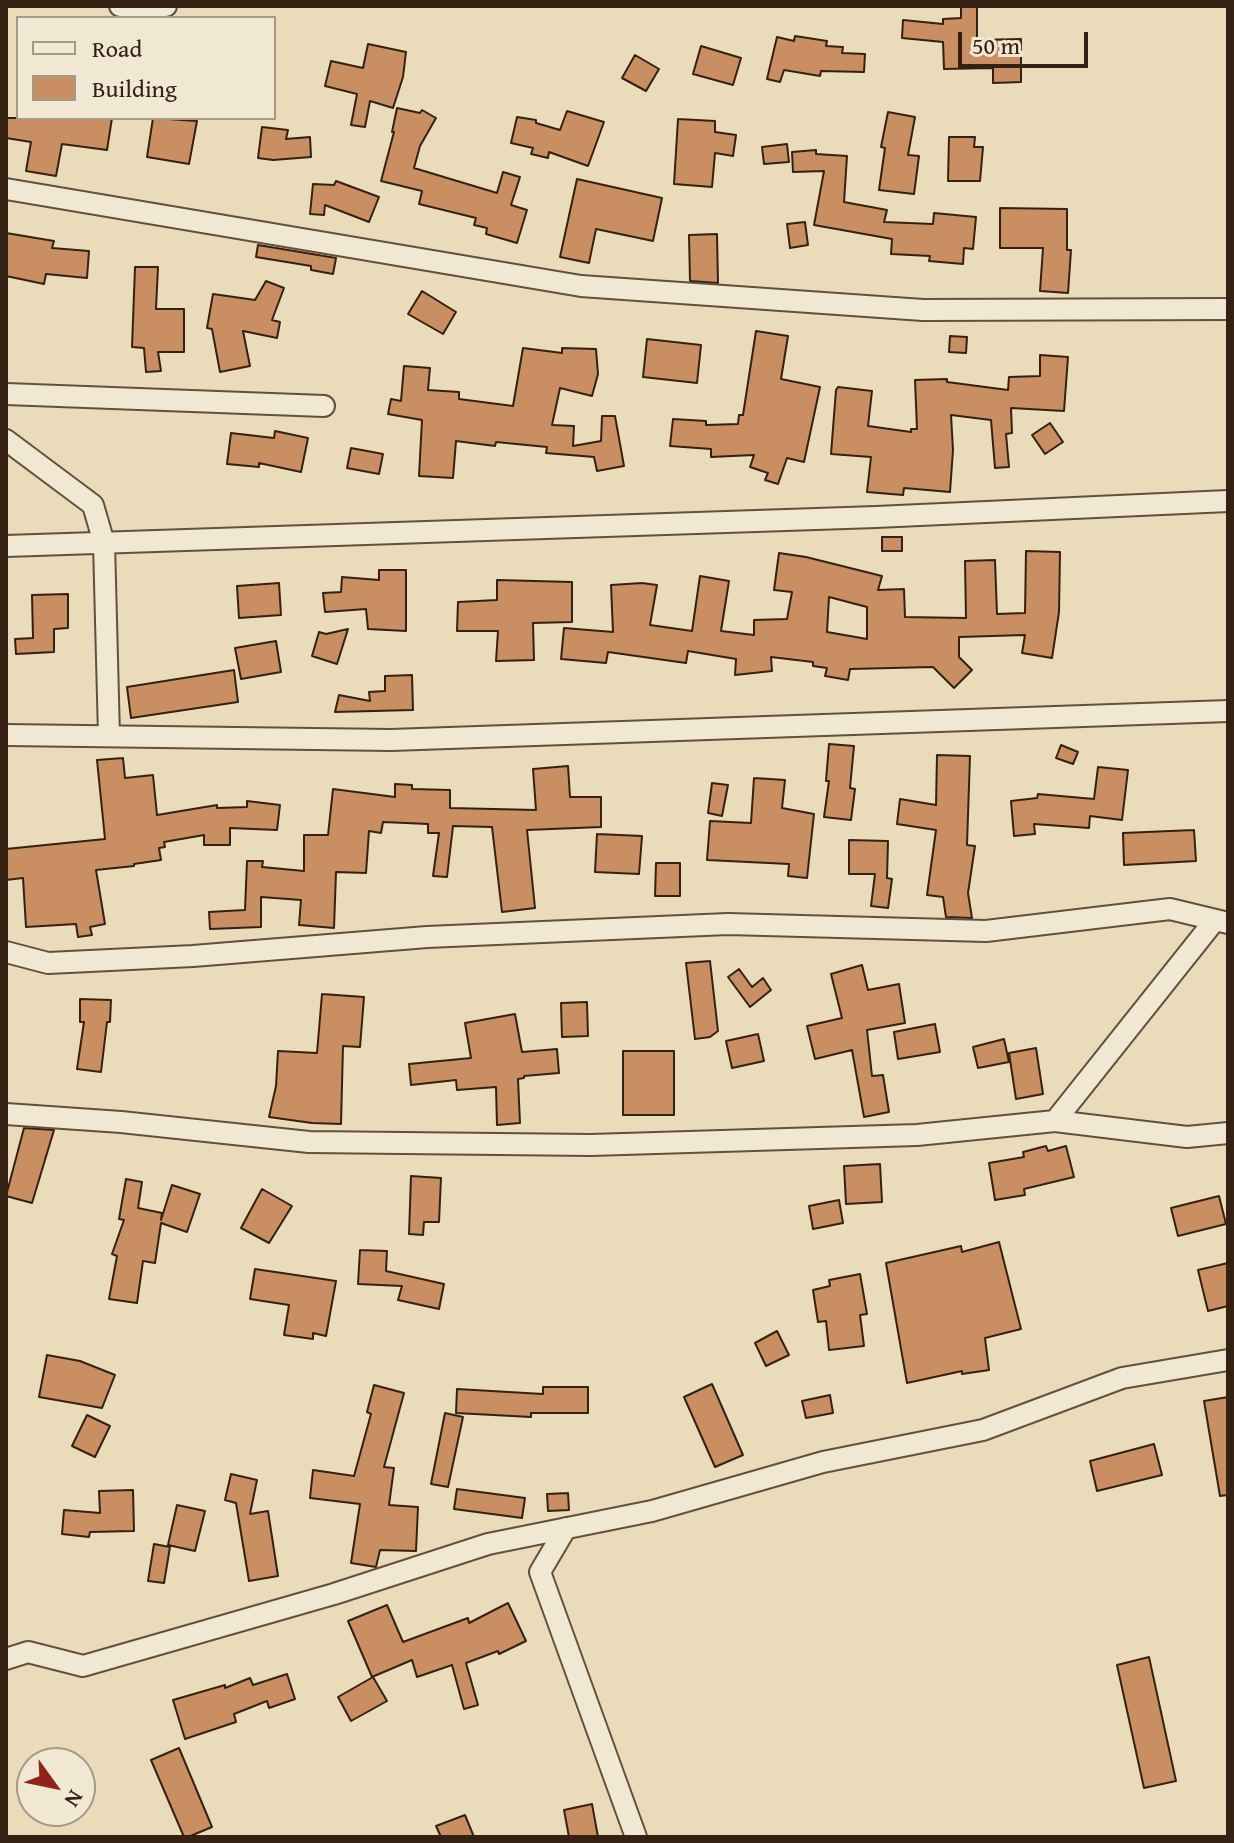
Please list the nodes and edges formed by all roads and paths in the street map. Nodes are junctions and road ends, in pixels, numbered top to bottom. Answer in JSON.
{"nodes":[{"id":1,"x":120,"y":6,"type":"edge"},
{"id":2,"x":166,"y":6,"type":"edge"},
{"id":3,"x":6,"y":189,"type":"edge"},
{"id":4,"x":1228,"y":309,"type":"edge"},
{"id":5,"x":6,"y":394,"type":"edge"},
{"id":6,"x":324,"y":406,"type":"dead end"},
{"id":7,"x":6,"y":440,"type":"edge"},
{"id":8,"x":1228,"y":501,"type":"edge"},
{"id":9,"x":104,"y":543,"type":"junction"},
{"id":10,"x":6,"y":546,"type":"edge"},
{"id":11,"x":1228,"y":711,"type":"edge"},
{"id":12,"x":6,"y":735,"type":"edge"},
{"id":13,"x":109,"y":736,"type":"junction"},
{"id":14,"x":1221,"y":922,"type":"edge"},
{"id":15,"x":6,"y":952,"type":"edge"},
{"id":16,"x":6,"y":1114,"type":"edge"},
{"id":17,"x":1055,"y":1121,"type":"junction"},
{"id":18,"x":1228,"y":1133,"type":"edge"},
{"id":19,"x":1228,"y":1360,"type":"edge"},
{"id":20,"x":566,"y":1528,"type":"junction"},
{"id":21,"x":6,"y":1659,"type":"edge"},
{"id":22,"x":636,"y":1837,"type":"edge"}],
"edges":[{"from":1,"to":2,"type":"street"},
{"from":3,"to":4,"type":"street"},
{"from":5,"to":6,"type":"street"},
{"from":7,"to":9,"type":"street"},
{"from":8,"to":9,"type":"street"},
{"from":9,"to":10,"type":"street"},
{"from":9,"to":13,"type":"street"},
{"from":11,"to":13,"type":"street"},
{"from":12,"to":13,"type":"street"},
{"from":14,"to":15,"type":"street"},
{"from":14,"to":17,"type":"street"},
{"from":16,"to":17,"type":"street"},
{"from":17,"to":18,"type":"street"},
{"from":19,"to":20,"type":"street"},
{"from":20,"to":21,"type":"street"},
{"from":20,"to":22,"type":"street"}]}
